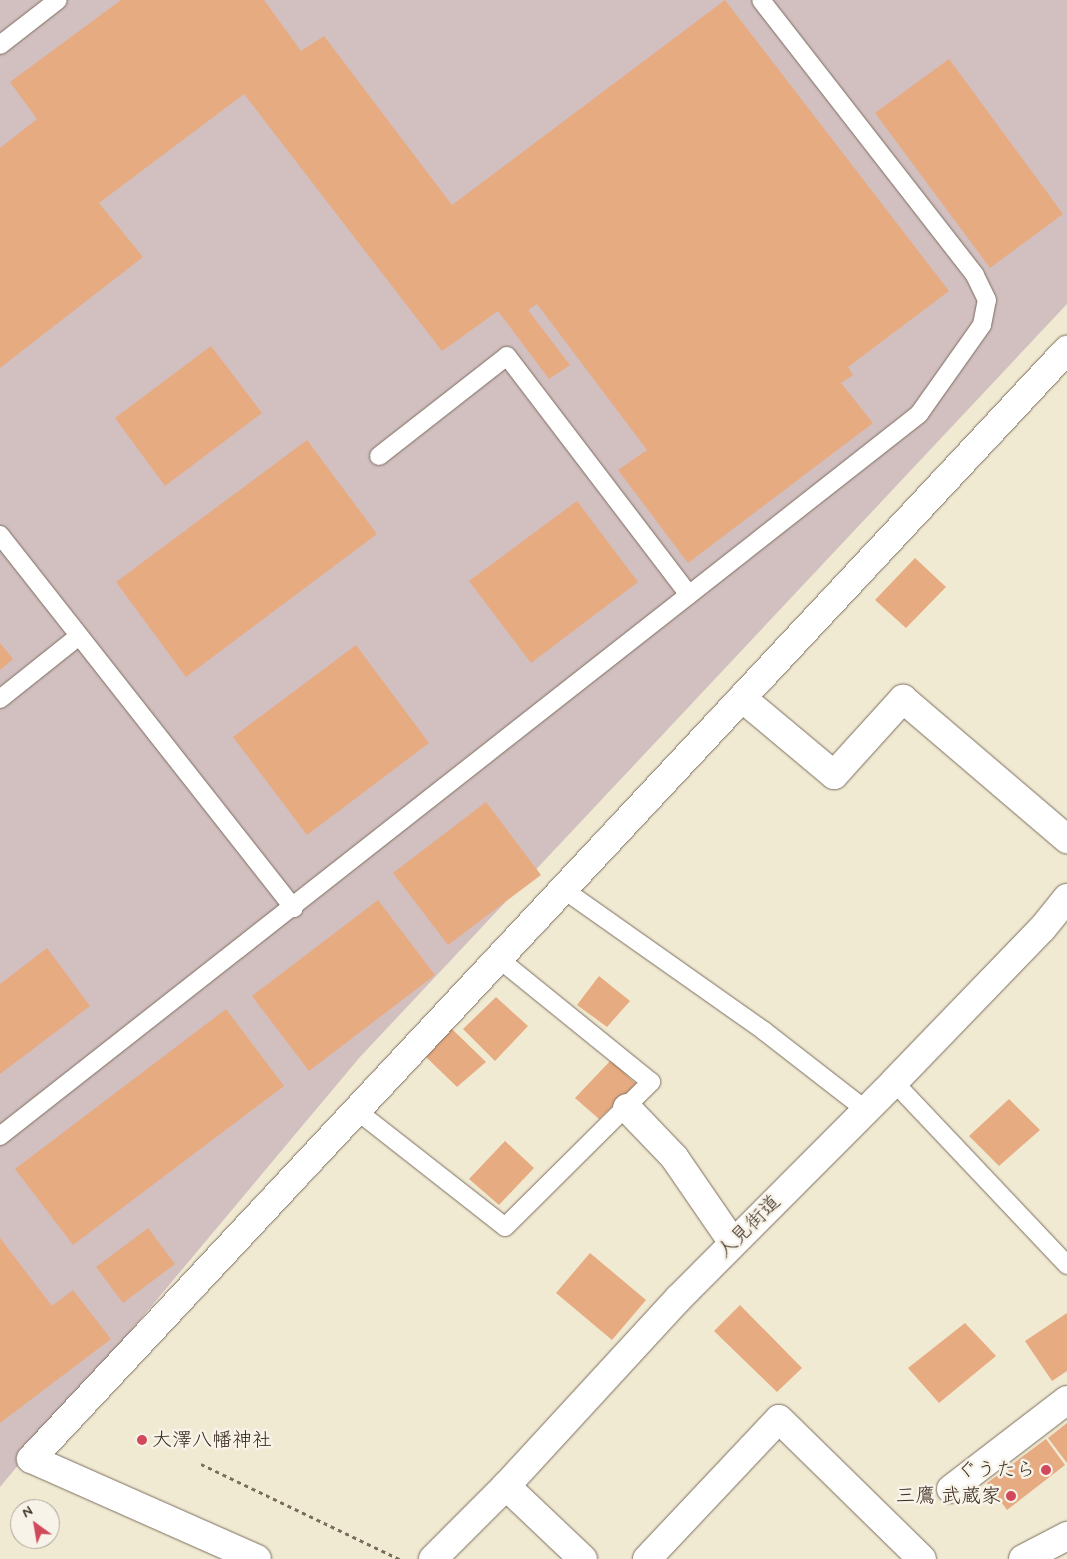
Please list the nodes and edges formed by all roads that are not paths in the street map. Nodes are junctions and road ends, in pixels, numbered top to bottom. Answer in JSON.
{"nodes":[{"id":1,"x":58,"y":0,"type":"edge"},
{"id":2,"x":761,"y":0,"type":"edge"},
{"id":3,"x":0,"y":45,"type":"edge"},
{"id":4,"x":1067,"y":350,"type":"edge"},
{"id":5,"x":379,"y":456,"type":"dead end"},
{"id":6,"x":0,"y":535,"type":"edge"},
{"id":7,"x":690,"y":595,"type":"junction"},
{"id":8,"x":79,"y":636,"type":"junction"},
{"id":9,"x":742,"y":698,"type":"junction"},
{"id":10,"x":0,"y":699,"type":"edge"},
{"id":11,"x":1067,"y":839,"type":"edge"},
{"id":12,"x":563,"y":889,"type":"junction"},
{"id":13,"x":1067,"y":898,"type":"edge"},
{"id":14,"x":294,"y":908,"type":"junction"},
{"id":15,"x":498,"y":958,"type":"junction"},
{"id":16,"x":894,"y":1082,"type":"junction"},
{"id":17,"x":627,"y":1108,"type":"junction"},
{"id":18,"x":356,"y":1110,"type":"junction"},
{"id":19,"x":866,"y":1110,"type":"junction"},
{"id":20,"x":0,"y":1136,"type":"edge"},
{"id":21,"x":733,"y":1243,"type":"junction"},
{"id":22,"x":1067,"y":1266,"type":"edge"},
{"id":23,"x":1067,"y":1400,"type":"edge"},
{"id":24,"x":506,"y":1486,"type":"junction"},
{"id":25,"x":951,"y":1489,"type":"dead end"},
{"id":26,"x":1067,"y":1536,"type":"edge"},
{"id":27,"x":257,"y":1559,"type":"edge"},
{"id":28,"x":433,"y":1559,"type":"edge"},
{"id":29,"x":583,"y":1559,"type":"edge"},
{"id":30,"x":647,"y":1559,"type":"edge"},
{"id":31,"x":922,"y":1559,"type":"edge"},
{"id":32,"x":1023,"y":1559,"type":"edge"}],
"edges":[{"from":1,"to":3,"type":"lane"},
{"from":2,"to":7,"type":"lane"},
{"from":4,"to":9,"type":"street"},
{"from":5,"to":7,"type":"lane"},
{"from":6,"to":8,"type":"lane"},
{"from":7,"to":14,"type":"lane"},
{"from":8,"to":10,"type":"lane"},
{"from":8,"to":14,"type":"lane"},
{"from":9,"to":11,"type":"street"},
{"from":9,"to":12,"type":"street"},
{"from":12,"to":15,"type":"street"},
{"from":12,"to":19,"type":"lane"},
{"from":13,"to":16,"type":"street","name":"人見街道"},
{"from":14,"to":20,"type":"lane"},
{"from":15,"to":17,"type":"lane"},
{"from":15,"to":18,"type":"street"},
{"from":16,"to":19,"type":"street","name":"人見街道"},
{"from":16,"to":22,"type":"lane"},
{"from":17,"to":18,"type":"lane"},
{"from":17,"to":21,"type":"street"},
{"from":18,"to":27,"type":"street"},
{"from":19,"to":21,"type":"street","name":"人見街道"},
{"from":21,"to":24,"type":"street","name":"人見街道"},
{"from":23,"to":25,"type":"street"},
{"from":24,"to":28,"type":"street","name":"人見街道"},
{"from":24,"to":29,"type":"street"},
{"from":26,"to":32,"type":"street"},
{"from":30,"to":31,"type":"street"}]}
